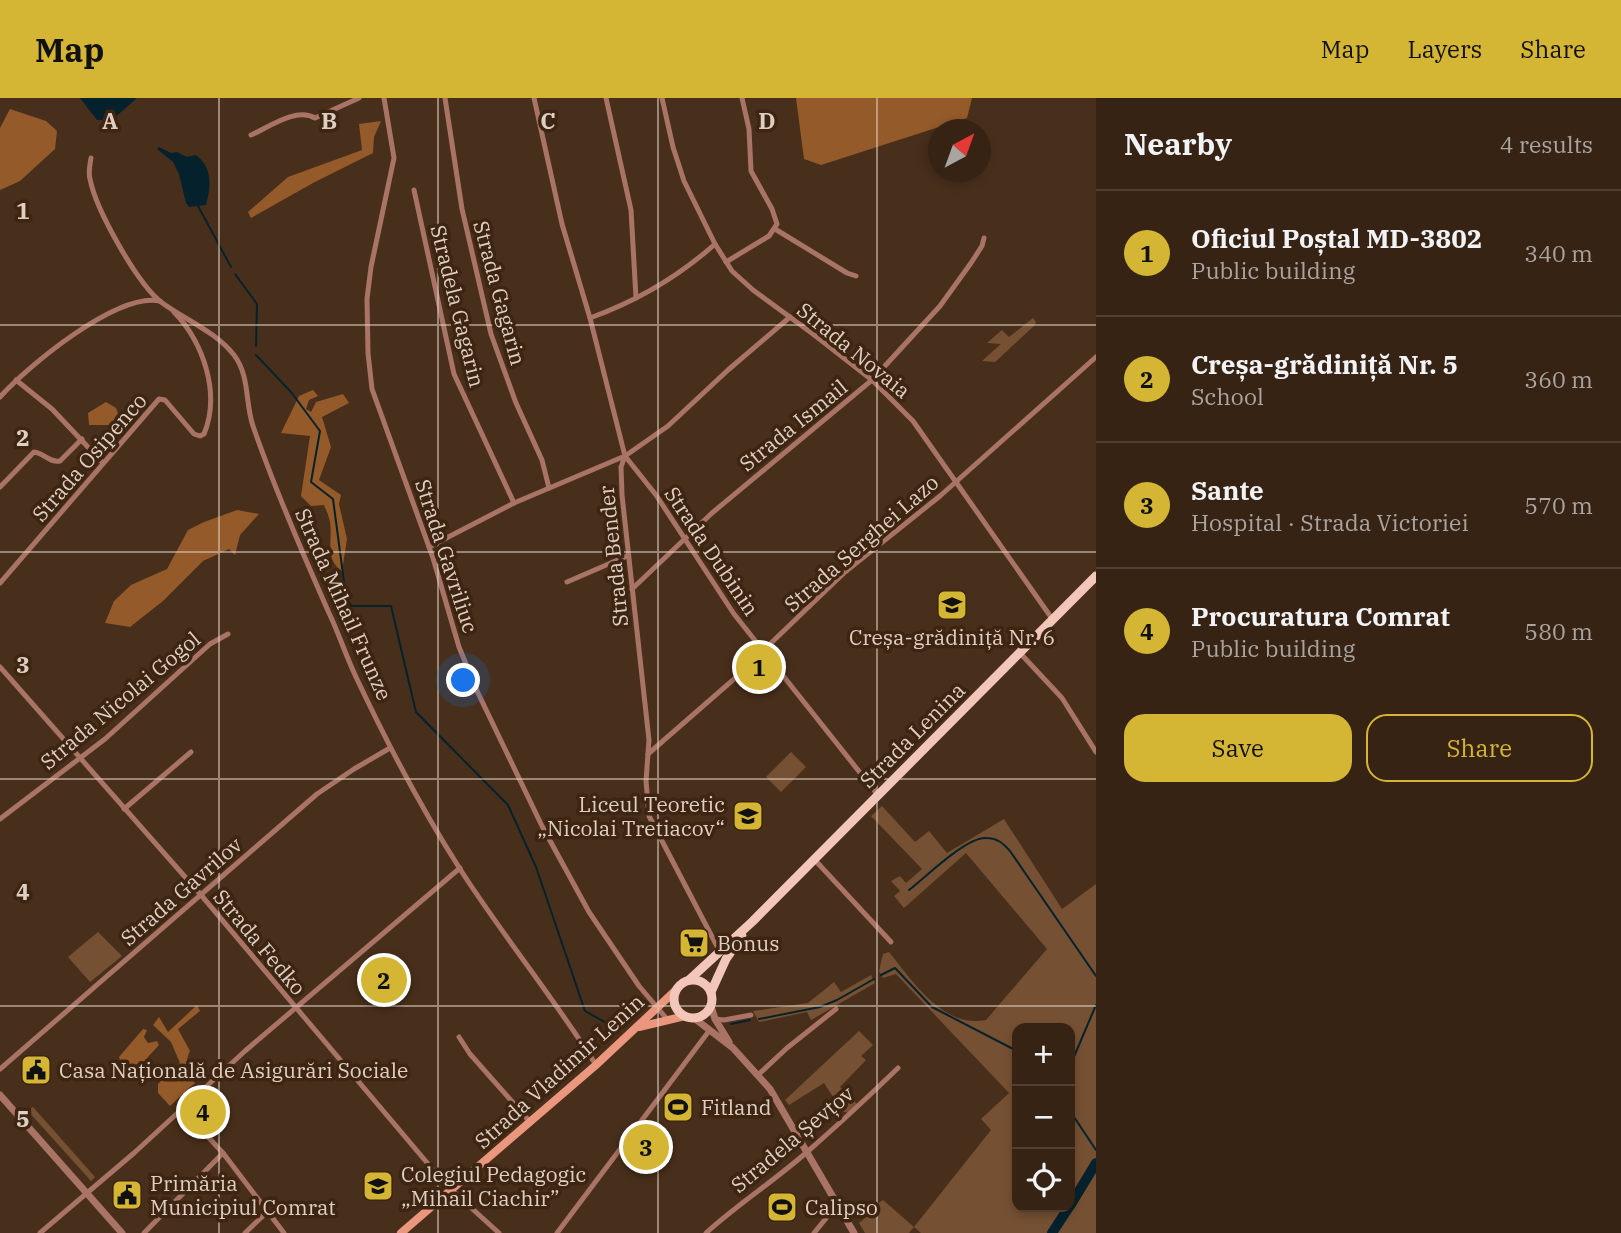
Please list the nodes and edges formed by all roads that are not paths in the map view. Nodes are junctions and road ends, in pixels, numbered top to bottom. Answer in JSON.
{"nodes":[{"id":1,"x":359,"y":98,"type":"edge"},
{"id":2,"x":384,"y":98,"type":"edge"},
{"id":3,"x":445,"y":98,"type":"edge"},
{"id":4,"x":534,"y":98,"type":"edge"},
{"id":5,"x":606,"y":98,"type":"edge"},
{"id":6,"x":662,"y":98,"type":"edge"},
{"id":7,"x":742,"y":98,"type":"edge"},
{"id":8,"x":251,"y":135,"type":"dead end"},
{"id":9,"x":91,"y":158,"type":"dead end"},
{"id":10,"x":414,"y":190,"type":"dead end"},
{"id":11,"x":775,"y":229,"type":"junction"},
{"id":12,"x":984,"y":238,"type":"dead end"},
{"id":13,"x":715,"y":244,"type":"junction"},
{"id":14,"x":726,"y":262,"type":"junction"},
{"id":15,"x":856,"y":276,"type":"dead end"},
{"id":16,"x":636,"y":298,"type":"junction"},
{"id":17,"x":160,"y":301,"type":"junction"},
{"id":18,"x":170,"y":308,"type":"junction"},
{"id":19,"x":790,"y":317,"type":"junction"},
{"id":20,"x":590,"y":318,"type":"junction"},
{"id":21,"x":1096,"y":357,"type":"edge"},
{"id":22,"x":16,"y":380,"type":"junction"},
{"id":23,"x":872,"y":380,"type":"junction"},
{"id":24,"x":0,"y":397,"type":"edge"},
{"id":25,"x":82,"y":439,"type":"junction"},
{"id":26,"x":625,"y":456,"type":"junction"},
{"id":27,"x":103,"y":463,"type":"junction"},
{"id":28,"x":956,"y":481,"type":"junction"},
{"id":29,"x":0,"y":486,"type":"edge"},
{"id":30,"x":549,"y":488,"type":"junction"},
{"id":31,"x":514,"y":503,"type":"junction"},
{"id":32,"x":685,"y":537,"type":"junction"},
{"id":33,"x":429,"y":547,"type":"junction"},
{"id":34,"x":628,"y":556,"type":"junction"},
{"id":35,"x":1096,"y":576,"type":"edge"},
{"id":36,"x":567,"y":582,"type":"dead end"},
{"id":37,"x":0,"y":583,"type":"edge"},
{"id":38,"x":632,"y":589,"type":"junction"},
{"id":39,"x":1053,"y":620,"type":"junction"},
{"id":40,"x":228,"y":634,"type":"dead end"},
{"id":41,"x":764,"y":653,"type":"junction"},
{"id":42,"x":1020,"y":653,"type":"junction"},
{"id":43,"x":0,"y":667,"type":"edge"},
{"id":44,"x":390,"y":748,"type":"junction"},
{"id":45,"x":191,"y":752,"type":"dead end"},
{"id":46,"x":1096,"y":752,"type":"edge"},
{"id":47,"x":648,"y":754,"type":"junction"},
{"id":48,"x":79,"y":760,"type":"junction"},
{"id":49,"x":877,"y":794,"type":"junction"},
{"id":50,"x":124,"y":809,"type":"junction"},
{"id":51,"x":0,"y":819,"type":"edge"},
{"id":52,"x":813,"y":858,"type":"junction"},
{"id":53,"x":460,"y":868,"type":"junction"},
{"id":54,"x":201,"y":895,"type":"junction"},
{"id":55,"x":752,"y":920,"type":"junction"},
{"id":56,"x":891,"y":942,"type":"dead end"},
{"id":57,"x":719,"y":951,"type":"junction"},
{"id":58,"x":726,"y":959,"type":"junction"},
{"id":59,"x":689,"y":980,"type":"junction"},
{"id":60,"x":676,"y":990,"type":"junction"},
{"id":61,"x":711,"y":992,"type":"junction"},
{"id":62,"x":711,"y":1006,"type":"junction"},
{"id":63,"x":295,"y":1008,"type":"junction"},
{"id":64,"x":657,"y":1008,"type":"junction"},
{"id":65,"x":836,"y":1009,"type":"dead end"},
{"id":66,"x":751,"y":1014,"type":"dead end"},
{"id":67,"x":689,"y":1017,"type":"junction"},
{"id":68,"x":667,"y":1019,"type":"junction"},
{"id":69,"x":715,"y":1019,"type":"junction"},
{"id":70,"x":636,"y":1028,"type":"junction"},
{"id":71,"x":709,"y":1031,"type":"junction"},
{"id":72,"x":459,"y":1037,"type":"dead end"},
{"id":73,"x":733,"y":1048,"type":"junction"},
{"id":74,"x":596,"y":1065,"type":"junction"},
{"id":75,"x":898,"y":1068,"type":"dead end"},
{"id":76,"x":0,"y":1069,"type":"edge"},
{"id":77,"x":758,"y":1074,"type":"junction"},
{"id":78,"x":0,"y":1095,"type":"edge"},
{"id":79,"x":182,"y":1109,"type":"junction"},
{"id":80,"x":531,"y":1122,"type":"junction"},
{"id":81,"x":807,"y":1152,"type":"junction"},
{"id":82,"x":223,"y":1153,"type":"junction"},
{"id":83,"x":450,"y":1189,"type":"junction"},
{"id":84,"x":88,"y":1193,"type":"junction"},
{"id":85,"x":836,"y":1206,"type":"junction"},
{"id":86,"x":267,"y":1212,"type":"junction"},
{"id":87,"x":40,"y":1233,"type":"edge"},
{"id":88,"x":122,"y":1233,"type":"edge"},
{"id":89,"x":144,"y":1233,"type":"edge"},
{"id":90,"x":245,"y":1233,"type":"edge"},
{"id":91,"x":284,"y":1233,"type":"edge"},
{"id":92,"x":401,"y":1233,"type":"edge"},
{"id":93,"x":499,"y":1233,"type":"edge"},
{"id":94,"x":557,"y":1233,"type":"edge"},
{"id":95,"x":706,"y":1233,"type":"edge"},
{"id":96,"x":814,"y":1233,"type":"edge"},
{"id":97,"x":853,"y":1233,"type":"edge"}],
"edges":[{"from":1,"to":8,"type":"street"},
{"from":2,"to":33,"type":"street","name":"Strada Gavriliuc"},
{"from":3,"to":30,"type":"street","name":"Strada Gagarin"},
{"from":4,"to":20,"type":"street","name":"Strada Bender"},
{"from":5,"to":16,"type":"street"},
{"from":6,"to":13,"type":"street","name":"Strada Novaia"},
{"from":7,"to":11,"type":"street"},
{"from":9,"to":17,"type":"street","name":"Strada Mihail Frunze"},
{"from":10,"to":31,"type":"street","name":"Stradela Gagarin"},
{"from":11,"to":14,"type":"street"},
{"from":11,"to":15,"type":"street"},
{"from":12,"to":23,"type":"street","name":"Strada Ismail"},
{"from":13,"to":14,"type":"street","name":"Strada Novaia"},
{"from":13,"to":16,"type":"street"},
{"from":14,"to":19,"type":"street","name":"Strada Novaia"},
{"from":16,"to":20,"type":"street"},
{"from":17,"to":18,"type":"street","name":"Strada Mihail Frunze"},
{"from":17,"to":22,"type":"street"},
{"from":18,"to":27,"type":"street","name":"Strada Osipenco"},
{"from":18,"to":44,"type":"street","name":"Strada Mihail Frunze"},
{"from":19,"to":23,"type":"street","name":"Strada Novaia"},
{"from":19,"to":26,"type":"street"},
{"from":20,"to":26,"type":"street","name":"Strada Bender"},
{"from":21,"to":28,"type":"street","name":"Strada Serghei Lazo"},
{"from":22,"to":24,"type":"street"},
{"from":22,"to":25,"type":"street"},
{"from":23,"to":28,"type":"street","name":"Strada Novaia"},
{"from":23,"to":32,"type":"street","name":"Strada Ismail"},
{"from":25,"to":27,"type":"street"},
{"from":25,"to":29,"type":"street"},
{"from":26,"to":30,"type":"street"},
{"from":26,"to":32,"type":"street","name":"Strada Dubinin"},
{"from":26,"to":34,"type":"street","name":"Strada Bender"},
{"from":27,"to":37,"type":"street","name":"Strada Osipenco"},
{"from":28,"to":39,"type":"street","name":"Strada Novaia"},
{"from":28,"to":41,"type":"street","name":"Strada Serghei Lazo"},
{"from":30,"to":31,"type":"street"},
{"from":31,"to":33,"type":"street"},
{"from":32,"to":38,"type":"street","name":"Strada Ismail"},
{"from":32,"to":41,"type":"street","name":"Strada Dubinin"},
{"from":33,"to":64,"type":"street","name":"Strada Gavriliuc"},
{"from":34,"to":36,"type":"street"},
{"from":34,"to":38,"type":"street","name":"Strada Bender"},
{"from":35,"to":39,"type":"main road","name":"Strada Lenina"},
{"from":38,"to":47,"type":"street","name":"Strada Bender"},
{"from":39,"to":42,"type":"main road","name":"Strada Lenina"},
{"from":40,"to":48,"type":"street","name":"Strada Nicolai Gogol"},
{"from":41,"to":47,"type":"street","name":"Strada Serghei Lazo"},
{"from":41,"to":49,"type":"street","name":"Strada Dubinin"},
{"from":42,"to":46,"type":"street"},
{"from":42,"to":49,"type":"main road","name":"Strada Lenina"},
{"from":43,"to":48,"type":"street","name":"Strada Fedko"},
{"from":44,"to":53,"type":"street","name":"Strada Mihail Frunze"},
{"from":44,"to":54,"type":"street","name":"Strada Gavrilov"},
{"from":45,"to":50,"type":"street"},
{"from":47,"to":57,"type":"street","name":"Strada Bender"},
{"from":48,"to":50,"type":"street","name":"Strada Fedko"},
{"from":48,"to":51,"type":"street","name":"Strada Nicolai Gogol"},
{"from":49,"to":52,"type":"main road","name":"Strada Lenina"},
{"from":50,"to":54,"type":"street","name":"Strada Fedko"},
{"from":52,"to":55,"type":"main road","name":"Strada Lenina"},
{"from":52,"to":56,"type":"street"},
{"from":53,"to":63,"type":"street"},
{"from":53,"to":74,"type":"street","name":"Strada Mihail Frunze"},
{"from":54,"to":63,"type":"street","name":"Strada Fedko"},
{"from":54,"to":76,"type":"street","name":"Strada Gavrilov"},
{"from":55,"to":57,"type":"main road"},
{"from":55,"to":58,"type":"main road"},
{"from":57,"to":58,"type":"street","name":"Strada Bender"},
{"from":57,"to":59,"type":"main road"},
{"from":58,"to":61,"type":"main road"},
{"from":59,"to":60,"type":"main road"},
{"from":59,"to":61,"type":"main road"},
{"from":60,"to":64,"type":"main road","name":"Strada Vladimir Lenin"},
{"from":60,"to":67,"type":"main road"},
{"from":61,"to":62,"type":"main road"},
{"from":62,"to":67,"type":"main road"},
{"from":62,"to":69,"type":"street"},
{"from":63,"to":79,"type":"street"},
{"from":63,"to":83,"type":"street","name":"Strada Fedko"},
{"from":64,"to":68,"type":"street","name":"Strada Gavriliuc"},
{"from":64,"to":70,"type":"main road","name":"Strada Vladimir Lenin"},
{"from":65,"to":77,"type":"street"},
{"from":66,"to":69,"type":"street"},
{"from":67,"to":68,"type":"main road"},
{"from":67,"to":71,"type":"street"},
{"from":68,"to":70,"type":"main road"},
{"from":69,"to":73,"type":"street"},
{"from":70,"to":74,"type":"main road","name":"Strada Vladimir Lenin"},
{"from":71,"to":73,"type":"street"},
{"from":71,"to":94,"type":"street"},
{"from":72,"to":80,"type":"street"},
{"from":73,"to":77,"type":"street"},
{"from":74,"to":80,"type":"main road","name":"Strada Vladimir Lenin"},
{"from":75,"to":81,"type":"street","name":"Stradela Șevțov"},
{"from":77,"to":81,"type":"street"},
{"from":78,"to":84,"type":"street"},
{"from":79,"to":82,"type":"street"},
{"from":79,"to":84,"type":"street"},
{"from":80,"to":83,"type":"main road","name":"Strada Vladimir Lenin"},
{"from":81,"to":85,"type":"street"},
{"from":81,"to":95,"type":"street","name":"Stradela Șevțov"},
{"from":82,"to":86,"type":"street"},
{"from":82,"to":89,"type":"street"},
{"from":83,"to":92,"type":"main road","name":"Strada Vladimir Lenin"},
{"from":83,"to":93,"type":"street","name":"Strada Fedko"},
{"from":84,"to":87,"type":"street"},
{"from":84,"to":88,"type":"street"},
{"from":85,"to":96,"type":"street"},
{"from":85,"to":97,"type":"street"},
{"from":86,"to":90,"type":"street"},
{"from":86,"to":91,"type":"street"}]}
